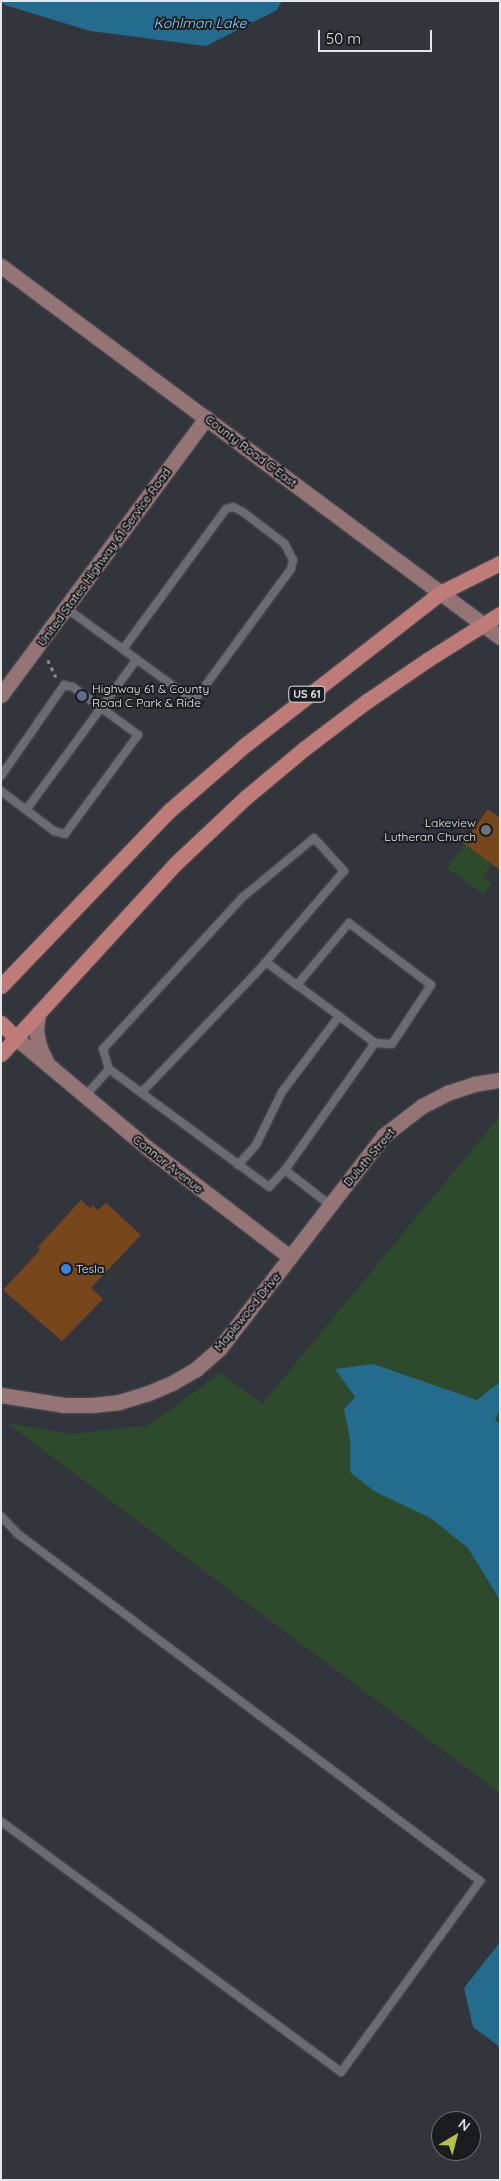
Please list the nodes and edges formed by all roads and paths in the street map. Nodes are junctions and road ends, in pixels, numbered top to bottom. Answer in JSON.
{"nodes":[{"id":1,"x":1,"y":266,"type":"edge"},
{"id":2,"x":206,"y":418,"type":"junction"},
{"id":3,"x":500,"y":563,"type":"edge"},
{"id":4,"x":440,"y":593,"type":"junction"},
{"id":5,"x":66,"y":608,"type":"junction"},
{"id":6,"x":500,"y":614,"type":"edge"},
{"id":7,"x":482,"y":624,"type":"junction"},
{"id":8,"x":500,"y":637,"type":"edge"},
{"id":9,"x":122,"y":649,"type":"junction"},
{"id":10,"x":137,"y":659,"type":"junction"},
{"id":11,"x":48,"y":660,"type":"dead end"},
{"id":12,"x":62,"y":688,"type":"junction"},
{"id":13,"x":1,"y":695,"type":"edge"},
{"id":14,"x":102,"y":708,"type":"junction"},
{"id":15,"x":1,"y":776,"type":"edge"},
{"id":16,"x":1,"y":791,"type":"edge"},
{"id":17,"x":26,"y":810,"type":"junction"},
{"id":18,"x":266,"y":962,"type":"junction"},
{"id":19,"x":297,"y":985,"type":"junction"},
{"id":20,"x":1,"y":986,"type":"edge"},
{"id":21,"x":38,"y":1014,"type":"junction"},
{"id":22,"x":339,"y":1016,"type":"junction"},
{"id":23,"x":1,"y":1023,"type":"edge"},
{"id":24,"x":16,"y":1038,"type":"junction"},
{"id":25,"x":375,"y":1043,"type":"junction"},
{"id":26,"x":1,"y":1054,"type":"edge"},
{"id":27,"x":49,"y":1067,"type":"junction"},
{"id":28,"x":109,"y":1069,"type":"junction"},
{"id":29,"x":500,"y":1080,"type":"edge"},
{"id":30,"x":142,"y":1093,"type":"junction"},
{"id":31,"x":85,"y":1096,"type":"junction"},
{"id":32,"x":238,"y":1165,"type":"junction"},
{"id":33,"x":285,"y":1170,"type":"junction"},
{"id":34,"x":330,"y":1205,"type":"junction"},
{"id":35,"x":290,"y":1257,"type":"junction"},
{"id":36,"x":1,"y":1394,"type":"edge"},
{"id":37,"x":1,"y":1516,"type":"edge"},
{"id":38,"x":1,"y":1821,"type":"edge"}],
"edges":[{"from":1,"to":2,"type":"street","name":"County Road C East"},
{"from":2,"to":4,"type":"street","name":"County Road C East"},
{"from":2,"to":5,"type":"street","name":"United States Highway 61 Service Road"},
{"from":3,"to":4,"type":"main road","number":"US 61"},
{"from":4,"to":7,"type":"street","name":"County Road C East"},
{"from":4,"to":20,"type":"main road","number":"US 61"},
{"from":5,"to":9,"type":"lane"},
{"from":5,"to":13,"type":"street","name":"United States Highway 61 Service Road"},
{"from":6,"to":7,"type":"main road"},
{"from":7,"to":8,"type":"street","name":"County Road C East"},
{"from":7,"to":21,"type":"main road"},
{"from":9,"to":10,"type":"lane"},
{"from":9,"to":10,"type":"lane"},
{"from":10,"to":14,"type":"lane"},
{"from":11,"to":12,"type":"path"},
{"from":12,"to":14,"type":"lane"},
{"from":12,"to":15,"type":"lane"},
{"from":14,"to":17,"type":"lane"},
{"from":14,"to":17,"type":"lane"},
{"from":16,"to":17,"type":"lane"},
{"from":18,"to":19,"type":"lane"},
{"from":18,"to":28,"type":"lane"},
{"from":18,"to":30,"type":"lane"},
{"from":19,"to":22,"type":"lane"},
{"from":19,"to":25,"type":"lane"},
{"from":21,"to":24,"type":"main road"},
{"from":21,"to":27,"type":"street","name":"Connor Avenue"},
{"from":22,"to":25,"type":"lane"},
{"from":22,"to":32,"type":"lane"},
{"from":23,"to":24,"type":"main road","name":"Connor Avenue"},
{"from":24,"to":26,"type":"main road"},
{"from":24,"to":27,"type":"street","name":"Connor Avenue"},
{"from":25,"to":33,"type":"lane"},
{"from":27,"to":31,"type":"street","name":"Connor Avenue"},
{"from":28,"to":30,"type":"lane"},
{"from":28,"to":31,"type":"lane"},
{"from":29,"to":34,"type":"street","name":"Duluth Street"},
{"from":30,"to":32,"type":"lane"},
{"from":31,"to":35,"type":"street","name":"Connor Avenue"},
{"from":32,"to":33,"type":"lane"},
{"from":33,"to":34,"type":"lane"},
{"from":34,"to":35,"type":"street","name":"Duluth Street"},
{"from":35,"to":36,"type":"street","name":"Maplewood Drive"},
{"from":37,"to":38,"type":"lane"}]}
